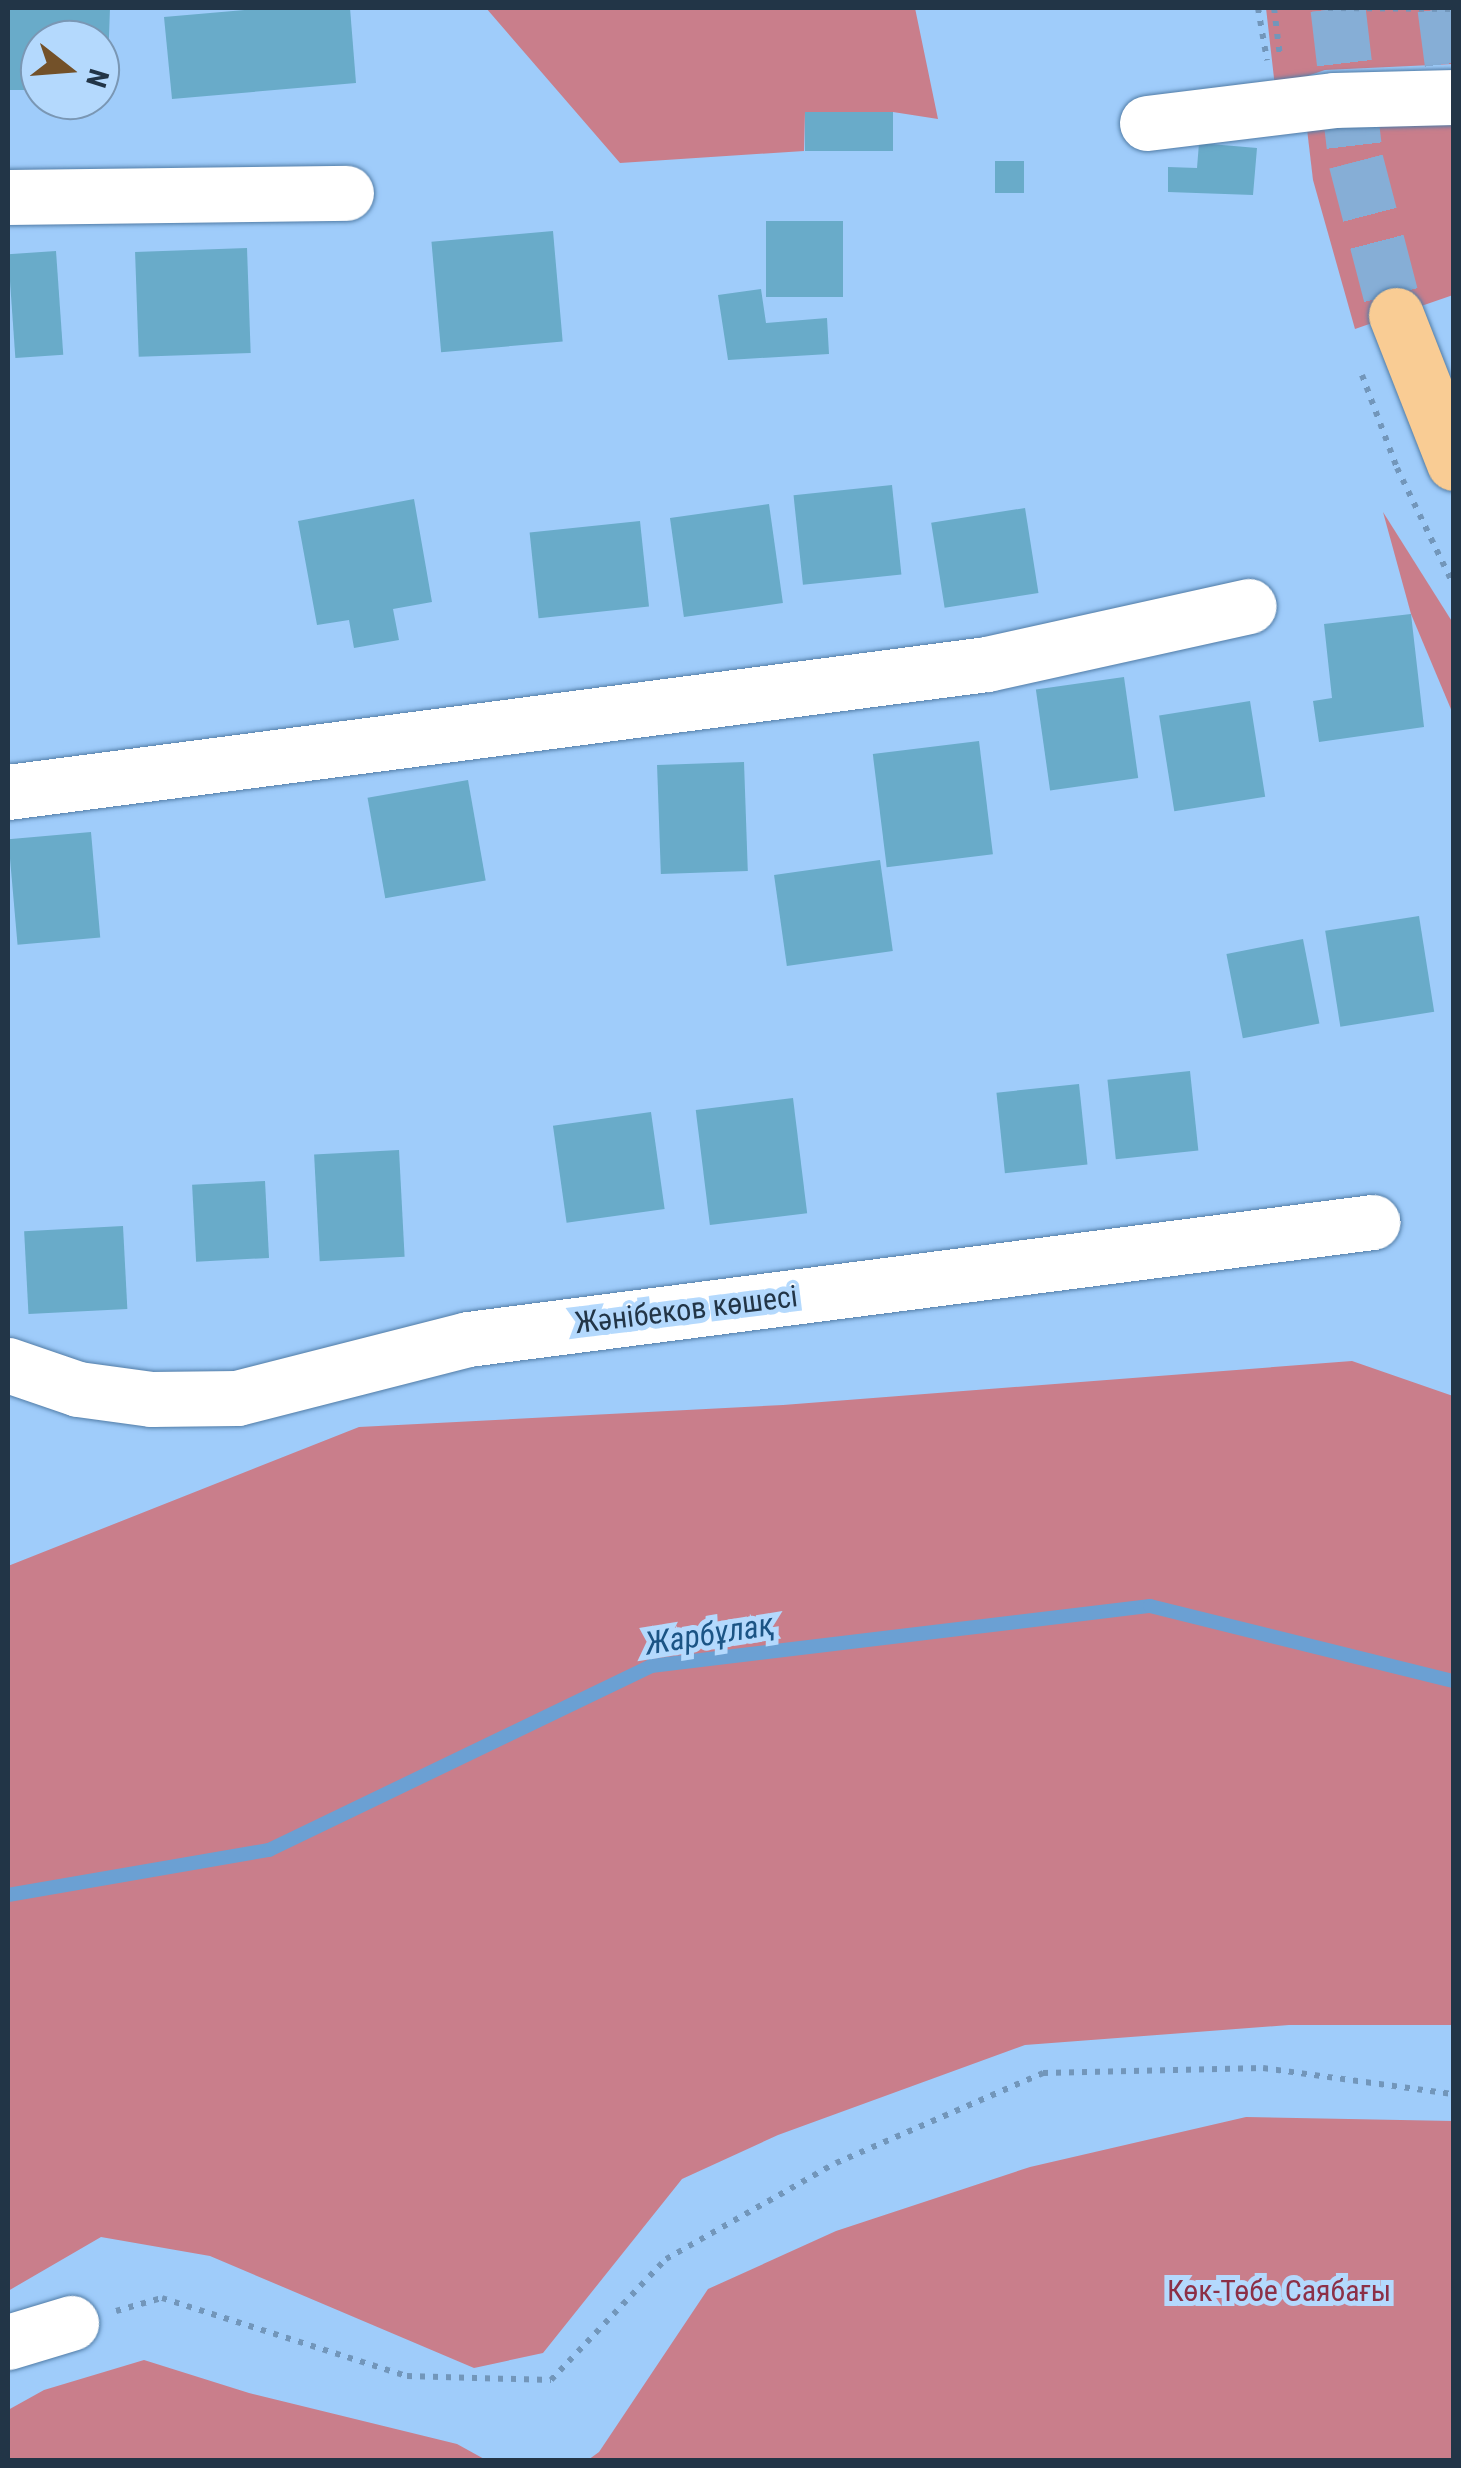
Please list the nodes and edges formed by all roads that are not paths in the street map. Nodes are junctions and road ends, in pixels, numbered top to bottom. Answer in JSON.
{"nodes":[{"id":1,"x":1454,"y":97,"type":"edge"},
{"id":2,"x":1147,"y":124,"type":"dead end"},
{"id":3,"x":346,"y":193,"type":"dead end"},
{"id":4,"x":8,"y":197,"type":"edge"},
{"id":5,"x":1396,"y":315,"type":"tunnel mouth"},
{"id":6,"x":1454,"y":463,"type":"edge"},
{"id":7,"x":1249,"y":606,"type":"dead end"},
{"id":8,"x":8,"y":792,"type":"edge"},
{"id":9,"x":1372,"y":1222,"type":"dead end"},
{"id":10,"x":8,"y":1365,"type":"edge"},
{"id":11,"x":71,"y":2323,"type":"road end"},
{"id":12,"x":8,"y":2342,"type":"edge"}],
"edges":[{"from":1,"to":2,"type":"street"},
{"from":3,"to":4,"type":"street"},
{"from":5,"to":6,"type":"main road"},
{"from":7,"to":8,"type":"street"},
{"from":9,"to":10,"type":"street","name":"Жәнібеков көшесі"},
{"from":11,"to":12,"type":"street"}]}
